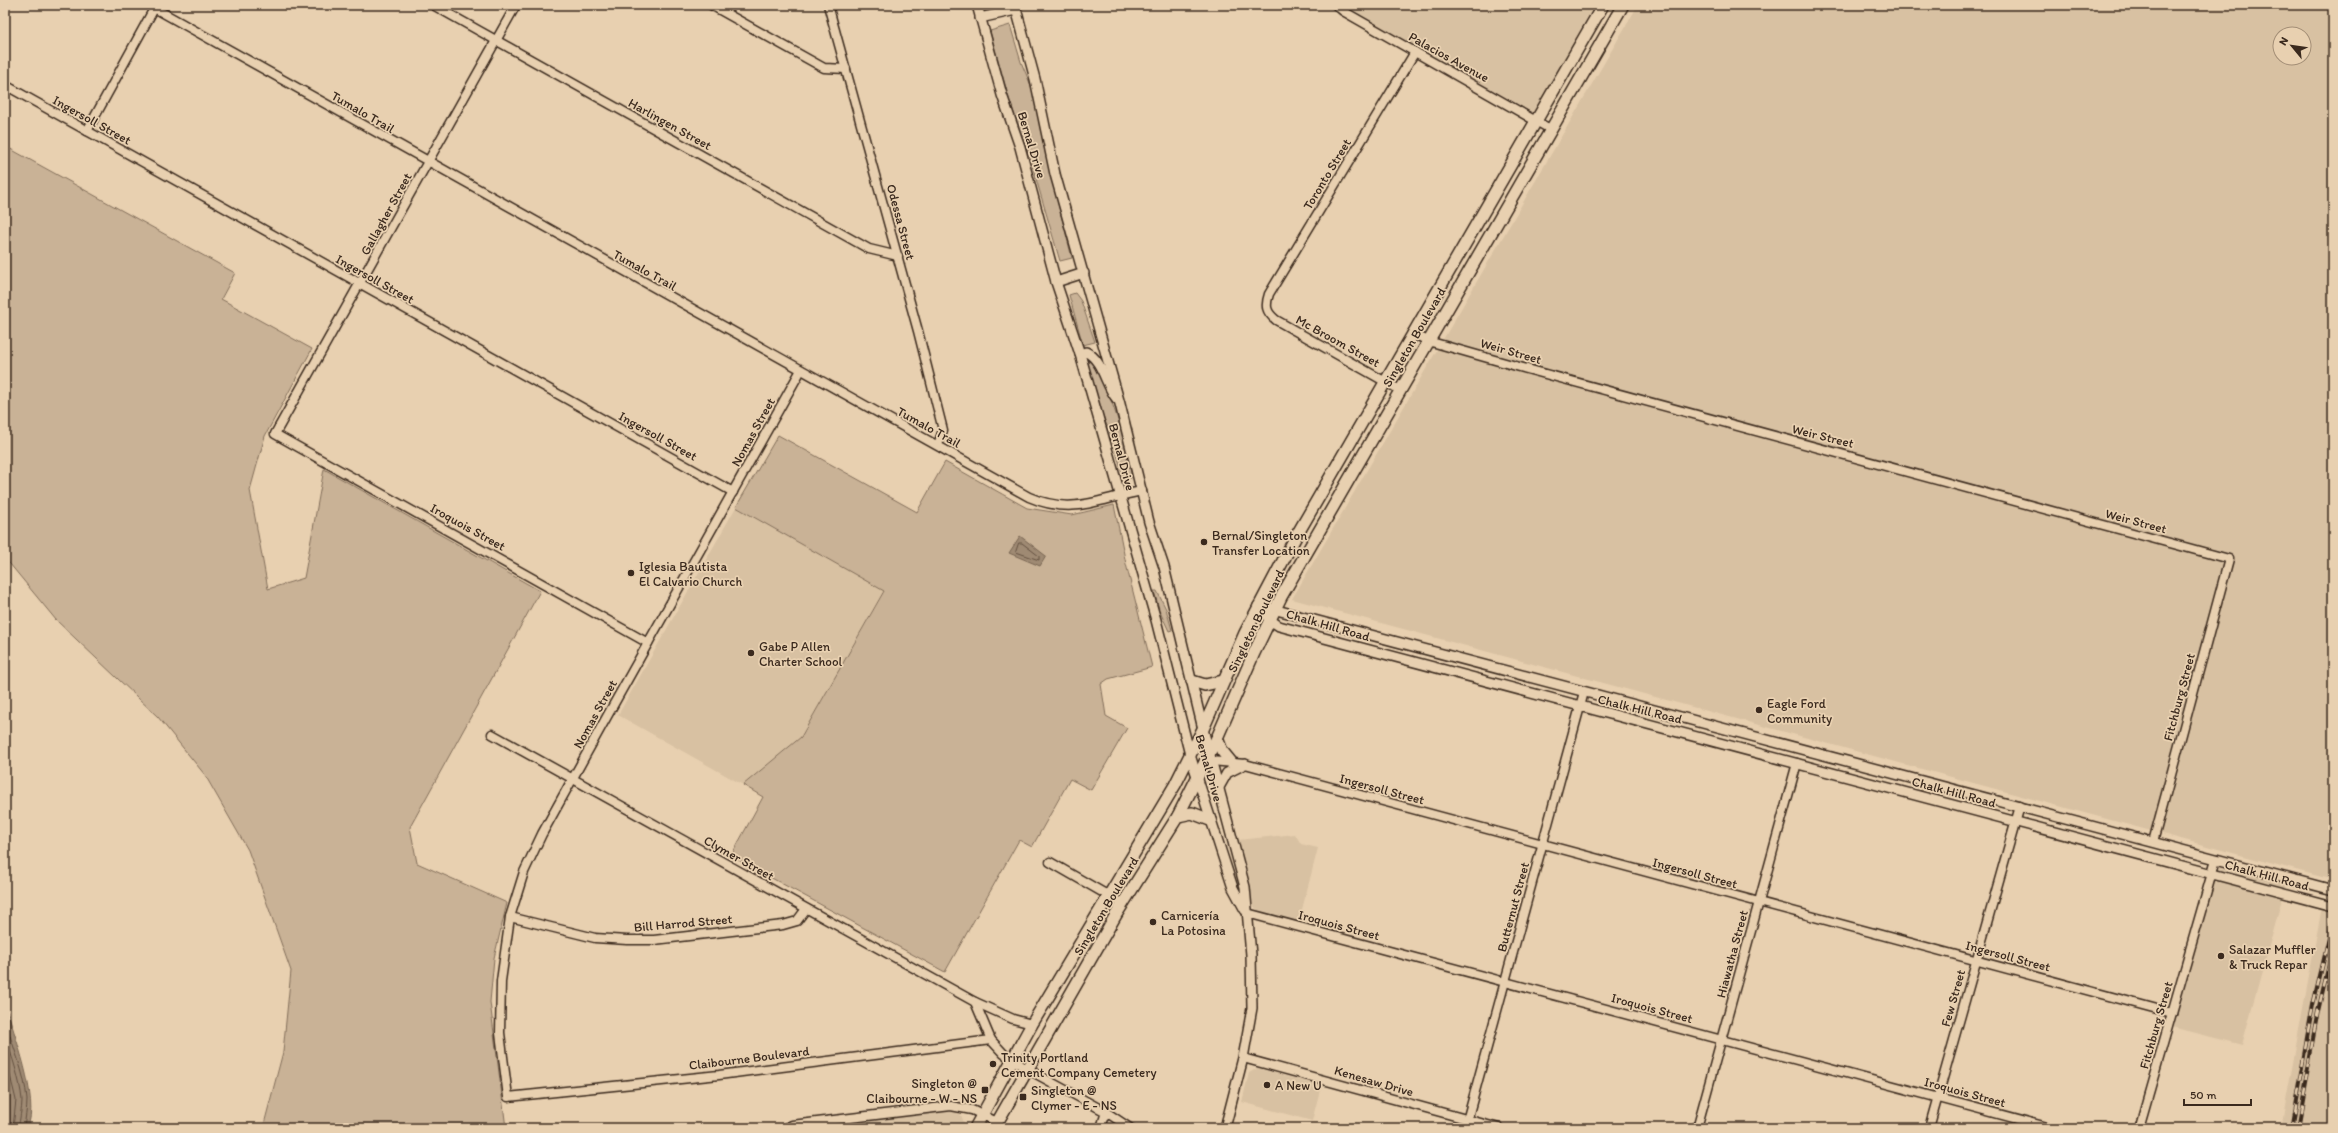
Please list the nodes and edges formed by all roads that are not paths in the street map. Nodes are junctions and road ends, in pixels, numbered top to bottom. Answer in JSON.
{"nodes":[{"id":1,"x":433,"y":5,"type":"edge"},
{"id":2,"x":516,"y":5,"type":"edge"},
{"id":3,"x":711,"y":5,"type":"edge"},
{"id":4,"x":828,"y":5,"type":"edge"},
{"id":5,"x":977,"y":5,"type":"edge"},
{"id":6,"x":1336,"y":5,"type":"edge"},
{"id":7,"x":1603,"y":5,"type":"edge"},
{"id":8,"x":1623,"y":5,"type":"edge"},
{"id":9,"x":153,"y":6,"type":"edge"},
{"id":10,"x":1016,"y":7,"type":"edge"},
{"id":11,"x":980,"y":18,"type":"junction"},
{"id":12,"x":496,"y":41,"type":"junction"},
{"id":13,"x":1415,"y":52,"type":"junction"},
{"id":14,"x":1573,"y":57,"type":"junction"},
{"id":15,"x":1587,"y":65,"type":"junction"},
{"id":16,"x":846,"y":69,"type":"junction"},
{"id":17,"x":5,"y":85,"type":"edge"},
{"id":18,"x":1536,"y":121,"type":"junction"},
{"id":19,"x":1550,"y":129,"type":"junction"},
{"id":20,"x":87,"y":131,"type":"junction"},
{"id":21,"x":428,"y":163,"type":"junction"},
{"id":22,"x":898,"y":256,"type":"junction"},
{"id":23,"x":1084,"y":273,"type":"junction"},
{"id":24,"x":1056,"y":282,"type":"junction"},
{"id":25,"x":360,"y":284,"type":"junction"},
{"id":26,"x":1267,"y":310,"type":"joint"},
{"id":27,"x":1412,"y":333,"type":"junction"},
{"id":28,"x":1428,"y":341,"type":"junction"},
{"id":29,"x":1080,"y":354,"type":"junction"},
{"id":30,"x":801,"y":370,"type":"junction"},
{"id":31,"x":1384,"y":381,"type":"junction"},
{"id":32,"x":1400,"y":390,"type":"junction"},
{"id":33,"x":1120,"y":404,"type":"junction"},
{"id":34,"x":275,"y":434,"type":"joint"},
{"id":35,"x":938,"y":445,"type":"junction"},
{"id":36,"x":1142,"y":491,"type":"junction"},
{"id":37,"x":733,"y":492,"type":"junction"},
{"id":38,"x":1119,"y":496,"type":"junction"},
{"id":39,"x":2229,"y":559,"type":"joint"},
{"id":40,"x":1258,"y":606,"type":"junction"},
{"id":41,"x":1272,"y":615,"type":"junction"},
{"id":42,"x":648,"y":643,"type":"junction"},
{"id":43,"x":1192,"y":681,"type":"junction"},
{"id":44,"x":1223,"y":681,"type":"junction"},
{"id":45,"x":1584,"y":692,"type":"junction"},
{"id":46,"x":1580,"y":707,"type":"junction"},
{"id":47,"x":1203,"y":729,"type":"junction"},
{"id":48,"x":1730,"y":730,"type":"junction"},
{"id":49,"x":492,"y":734,"type":"dead end"},
{"id":50,"x":1760,"y":737,"type":"junction"},
{"id":51,"x":1217,"y":738,"type":"junction"},
{"id":52,"x":1726,"y":744,"type":"junction"},
{"id":53,"x":1756,"y":752,"type":"junction"},
{"id":54,"x":1190,"y":755,"type":"junction"},
{"id":55,"x":1211,"y":757,"type":"junction"},
{"id":56,"x":1231,"y":762,"type":"junction"},
{"id":57,"x":1797,"y":763,"type":"junction"},
{"id":58,"x":1245,"y":764,"type":"junction"},
{"id":59,"x":573,"y":779,"type":"junction"},
{"id":60,"x":1198,"y":779,"type":"junction"},
{"id":61,"x":1920,"y":780,"type":"junction"},
{"id":62,"x":1218,"y":789,"type":"junction"},
{"id":63,"x":1916,"y":795,"type":"junction"},
{"id":64,"x":2020,"y":806,"type":"junction"},
{"id":65,"x":1178,"y":816,"type":"junction"},
{"id":66,"x":1210,"y":820,"type":"junction"},
{"id":67,"x":2016,"y":822,"type":"junction"},
{"id":68,"x":2153,"y":842,"type":"junction"},
{"id":69,"x":1542,"y":845,"type":"junction"},
{"id":70,"x":2216,"y":859,"type":"junction"},
{"id":71,"x":1050,"y":862,"type":"dead end"},
{"id":72,"x":2211,"y":873,"type":"junction"},
{"id":73,"x":2333,"y":890,"type":"edge"},
{"id":74,"x":1108,"y":895,"type":"junction"},
{"id":75,"x":1758,"y":902,"type":"junction"},
{"id":76,"x":1123,"y":904,"type":"junction"},
{"id":77,"x":2333,"y":906,"type":"edge"},
{"id":78,"x":806,"y":909,"type":"junction"},
{"id":79,"x":1247,"y":913,"type":"junction"},
{"id":80,"x":510,"y":917,"type":"junction"},
{"id":81,"x":1976,"y":960,"type":"junction"},
{"id":82,"x":1505,"y":981,"type":"junction"},
{"id":83,"x":975,"y":1002,"type":"junction"},
{"id":84,"x":2172,"y":1013,"type":"junction"},
{"id":85,"x":1032,"y":1024,"type":"junction"},
{"id":86,"x":1721,"y":1039,"type":"junction"},
{"id":87,"x":991,"y":1040,"type":"junction"},
{"id":88,"x":1243,"y":1058,"type":"junction"},
{"id":89,"x":1012,"y":1060,"type":"junction"},
{"id":90,"x":1027,"y":1069,"type":"junction"},
{"id":91,"x":508,"y":1097,"type":"joint"},
{"id":92,"x":1937,"y":1097,"type":"junction"},
{"id":93,"x":1106,"y":1112,"type":"junction"},
{"id":94,"x":982,"y":1114,"type":"junction"},
{"id":95,"x":1466,"y":1124,"type":"edge"},
{"id":96,"x":996,"y":1125,"type":"edge"},
{"id":97,"x":786,"y":1128,"type":"edge"},
{"id":98,"x":975,"y":1128,"type":"edge"},
{"id":99,"x":1101,"y":1128,"type":"edge"},
{"id":100,"x":1130,"y":1128,"type":"edge"},
{"id":101,"x":1224,"y":1128,"type":"edge"},
{"id":102,"x":1499,"y":1128,"type":"edge"},
{"id":103,"x":1697,"y":1128,"type":"edge"},
{"id":104,"x":1929,"y":1128,"type":"edge"},
{"id":105,"x":2051,"y":1128,"type":"edge"},
{"id":106,"x":2139,"y":1128,"type":"edge"}],
"edges":[{"from":1,"to":12,"type":"street","name":"Harlingen Street"},
{"from":2,"to":12,"type":"street","name":"Gallagher Street"},
{"from":3,"to":16,"type":"street"},
{"from":4,"to":16,"type":"street","name":"Odessa Street"},
{"from":5,"to":11,"type":"street","name":"Bernal Drive"},
{"from":6,"to":13,"type":"street","name":"Palacios Avenue"},
{"from":7,"to":14,"type":"main road","name":"Singleton Boulevard"},
{"from":8,"to":15,"type":"main road","name":"Singleton Boulevard"},
{"from":9,"to":20,"type":"street"},
{"from":9,"to":21,"type":"street","name":"Tumalo Trail"},
{"from":10,"to":11,"type":"street"},
{"from":10,"to":23,"type":"street","name":"Bernal Drive"},
{"from":11,"to":24,"type":"street","name":"Bernal Drive"},
{"from":12,"to":21,"type":"street","name":"Gallagher Street"},
{"from":12,"to":22,"type":"street","name":"Harlingen Street"},
{"from":13,"to":18,"type":"street","name":"Palacios Avenue"},
{"from":13,"to":26,"type":"street","name":"Toronto Street"},
{"from":14,"to":15,"type":"main road"},
{"from":14,"to":18,"type":"main road","name":"Singleton Boulevard"},
{"from":15,"to":19,"type":"main road","name":"Singleton Boulevard"},
{"from":16,"to":22,"type":"street","name":"Odessa Street"},
{"from":17,"to":20,"type":"street","name":"Ingersoll Street"},
{"from":18,"to":19,"type":"street","name":"Palacios Avenue"},
{"from":18,"to":27,"type":"main road","name":"Singleton Boulevard"},
{"from":19,"to":28,"type":"main road","name":"Singleton Boulevard"},
{"from":20,"to":25,"type":"street","name":"Ingersoll Street"},
{"from":21,"to":25,"type":"street","name":"Gallagher Street"},
{"from":21,"to":30,"type":"street","name":"Tumalo Trail"},
{"from":22,"to":35,"type":"street","name":"Odessa Street"},
{"from":23,"to":24,"type":"street"},
{"from":23,"to":33,"type":"street","name":"Bernal Drive"},
{"from":24,"to":29,"type":"street","name":"Bernal Drive"},
{"from":25,"to":34,"type":"street","name":"Gallagher Street"},
{"from":25,"to":37,"type":"street","name":"Ingersoll Street"},
{"from":26,"to":31,"type":"street","name":"Mc Broom Street"},
{"from":27,"to":28,"type":"street","name":"Weir Street"},
{"from":27,"to":31,"type":"main road","name":"Singleton Boulevard"},
{"from":28,"to":32,"type":"main road","name":"Singleton Boulevard"},
{"from":28,"to":39,"type":"street","name":"Weir Street"},
{"from":29,"to":33,"type":"street"},
{"from":29,"to":38,"type":"street","name":"Bernal Drive"},
{"from":30,"to":35,"type":"street","name":"Tumalo Trail"},
{"from":30,"to":37,"type":"street","name":"Nomas Street"},
{"from":31,"to":32,"type":"street","name":"Mc Broom Street"},
{"from":31,"to":40,"type":"main road","name":"Singleton Boulevard"},
{"from":32,"to":41,"type":"main road","name":"Singleton Boulevard"},
{"from":33,"to":36,"type":"street","name":"Bernal Drive"},
{"from":34,"to":42,"type":"street","name":"Iroquois Street"},
{"from":35,"to":38,"type":"street","name":"Tumalo Trail"},
{"from":36,"to":38,"type":"street","name":"Tumalo Trail"},
{"from":36,"to":43,"type":"street","name":"Bernal Drive"},
{"from":37,"to":42,"type":"street","name":"Nomas Street"},
{"from":38,"to":54,"type":"street","name":"Bernal Drive"},
{"from":39,"to":68,"type":"street","name":"Fitchburg Street"},
{"from":40,"to":41,"type":"street","name":"Chalk Hill Road"},
{"from":40,"to":44,"type":"main road","name":"Singleton Boulevard"},
{"from":41,"to":45,"type":"street","name":"Chalk Hill Road"},
{"from":41,"to":46,"type":"street","name":"Chalk Hill Road"},
{"from":41,"to":51,"type":"main road","name":"Singleton Boulevard"},
{"from":42,"to":59,"type":"street","name":"Nomas Street"},
{"from":43,"to":44,"type":"main road"},
{"from":43,"to":47,"type":"street","name":"Bernal Drive"},
{"from":44,"to":47,"type":"main road","name":"Singleton Boulevard"},
{"from":45,"to":46,"type":"street","name":"Butternut Street"},
{"from":45,"to":48,"type":"street","name":"Chalk Hill Road"},
{"from":46,"to":52,"type":"street","name":"Chalk Hill Road"},
{"from":46,"to":69,"type":"street","name":"Butternut Street"},
{"from":47,"to":54,"type":"main road","name":"Singleton Boulevard"},
{"from":47,"to":55,"type":"street","name":"Bernal Drive"},
{"from":48,"to":50,"type":"street","name":"Chalk Hill Road"},
{"from":48,"to":52,"type":"street"},
{"from":49,"to":59,"type":"street","name":"Clymer Street"},
{"from":50,"to":53,"type":"street"},
{"from":50,"to":61,"type":"street","name":"Chalk Hill Road"},
{"from":51,"to":55,"type":"main road","name":"Singleton Boulevard"},
{"from":51,"to":56,"type":"main road"},
{"from":52,"to":53,"type":"street","name":"Chalk Hill Road"},
{"from":53,"to":57,"type":"street","name":"Chalk Hill Road"},
{"from":54,"to":60,"type":"street","name":"Bernal Drive"},
{"from":54,"to":74,"type":"main road","name":"Singleton Boulevard"},
{"from":55,"to":56,"type":"street","name":"Ingersoll Street"},
{"from":55,"to":60,"type":"main road","name":"Singleton Boulevard"},
{"from":55,"to":62,"type":"street","name":"Bernal Drive"},
{"from":56,"to":58,"type":"street","name":"Ingersoll Street"},
{"from":57,"to":63,"type":"street","name":"Chalk Hill Road"},
{"from":57,"to":75,"type":"street","name":"Hiawatha Street"},
{"from":58,"to":62,"type":"street"},
{"from":58,"to":69,"type":"street","name":"Ingersoll Street"},
{"from":59,"to":78,"type":"street","name":"Clymer Street"},
{"from":59,"to":80,"type":"street","name":"Nomas Street"},
{"from":60,"to":65,"type":"main road","name":"Singleton Boulevard"},
{"from":60,"to":66,"type":"street","name":"Bernal Drive"},
{"from":61,"to":63,"type":"street"},
{"from":61,"to":64,"type":"street","name":"Chalk Hill Road"},
{"from":62,"to":79,"type":"street","name":"Bernal Drive"},
{"from":63,"to":67,"type":"street","name":"Chalk Hill Road"},
{"from":64,"to":67,"type":"street","name":"Few Street"},
{"from":64,"to":68,"type":"street","name":"Chalk Hill Road"},
{"from":65,"to":66,"type":"main road"},
{"from":65,"to":76,"type":"main road","name":"Singleton Boulevard"},
{"from":66,"to":79,"type":"street","name":"Bernal Drive"},
{"from":67,"to":72,"type":"street","name":"Chalk Hill Road"},
{"from":67,"to":81,"type":"street","name":"Few Street"},
{"from":68,"to":70,"type":"street","name":"Chalk Hill Road"},
{"from":69,"to":75,"type":"street","name":"Ingersoll Street"},
{"from":69,"to":82,"type":"street","name":"Butternut Street"},
{"from":70,"to":72,"type":"street","name":"Fitchburg Street"},
{"from":70,"to":73,"type":"street","name":"Chalk Hill Road"},
{"from":71,"to":74,"type":"street"},
{"from":72,"to":77,"type":"street","name":"Chalk Hill Road"},
{"from":72,"to":84,"type":"street","name":"Fitchburg Street"},
{"from":74,"to":76,"type":"street"},
{"from":74,"to":85,"type":"main road","name":"Singleton Boulevard"},
{"from":75,"to":81,"type":"street","name":"Ingersoll Street"},
{"from":75,"to":86,"type":"street","name":"Hiawatha Street"},
{"from":76,"to":90,"type":"main road","name":"Singleton Boulevard"},
{"from":78,"to":80,"type":"street","name":"Bill Harrod Street"},
{"from":78,"to":83,"type":"street","name":"Clymer Street"},
{"from":79,"to":82,"type":"street","name":"Iroquois Street"},
{"from":79,"to":88,"type":"street","name":"Bernal Drive"},
{"from":80,"to":91,"type":"street","name":"Nomas Street"},
{"from":81,"to":84,"type":"street","name":"Ingersoll Street"},
{"from":81,"to":92,"type":"street","name":"Few Street"},
{"from":82,"to":86,"type":"street","name":"Iroquois Street"},
{"from":82,"to":95,"type":"street","name":"Butternut Street"},
{"from":83,"to":85,"type":"street","name":"Clymer Street"},
{"from":83,"to":87,"type":"street"},
{"from":84,"to":106,"type":"street","name":"Fitchburg Street"},
{"from":85,"to":89,"type":"main road","name":"Singleton Boulevard"},
{"from":86,"to":92,"type":"street","name":"Iroquois Street"},
{"from":86,"to":103,"type":"street","name":"Hiawatha Street"},
{"from":87,"to":89,"type":"street"},
{"from":87,"to":91,"type":"street","name":"Claibourne Boulevard"},
{"from":88,"to":95,"type":"street","name":"Kenesaw Drive"},
{"from":88,"to":101,"type":"street","name":"Bernal Drive"},
{"from":89,"to":90,"type":"street"},
{"from":89,"to":94,"type":"main road","name":"Singleton Boulevard"},
{"from":90,"to":93,"type":"street"},
{"from":90,"to":96,"type":"main road","name":"Singleton Boulevard"},
{"from":92,"to":104,"type":"street","name":"Few Street"},
{"from":92,"to":105,"type":"street","name":"Iroquois Street"},
{"from":93,"to":99,"type":"street"},
{"from":93,"to":100,"type":"street"},
{"from":94,"to":96,"type":"street"},
{"from":94,"to":97,"type":"street"},
{"from":94,"to":98,"type":"main road","name":"Singleton Boulevard"},
{"from":95,"to":102,"type":"street","name":"Kenesaw Drive"}]}
